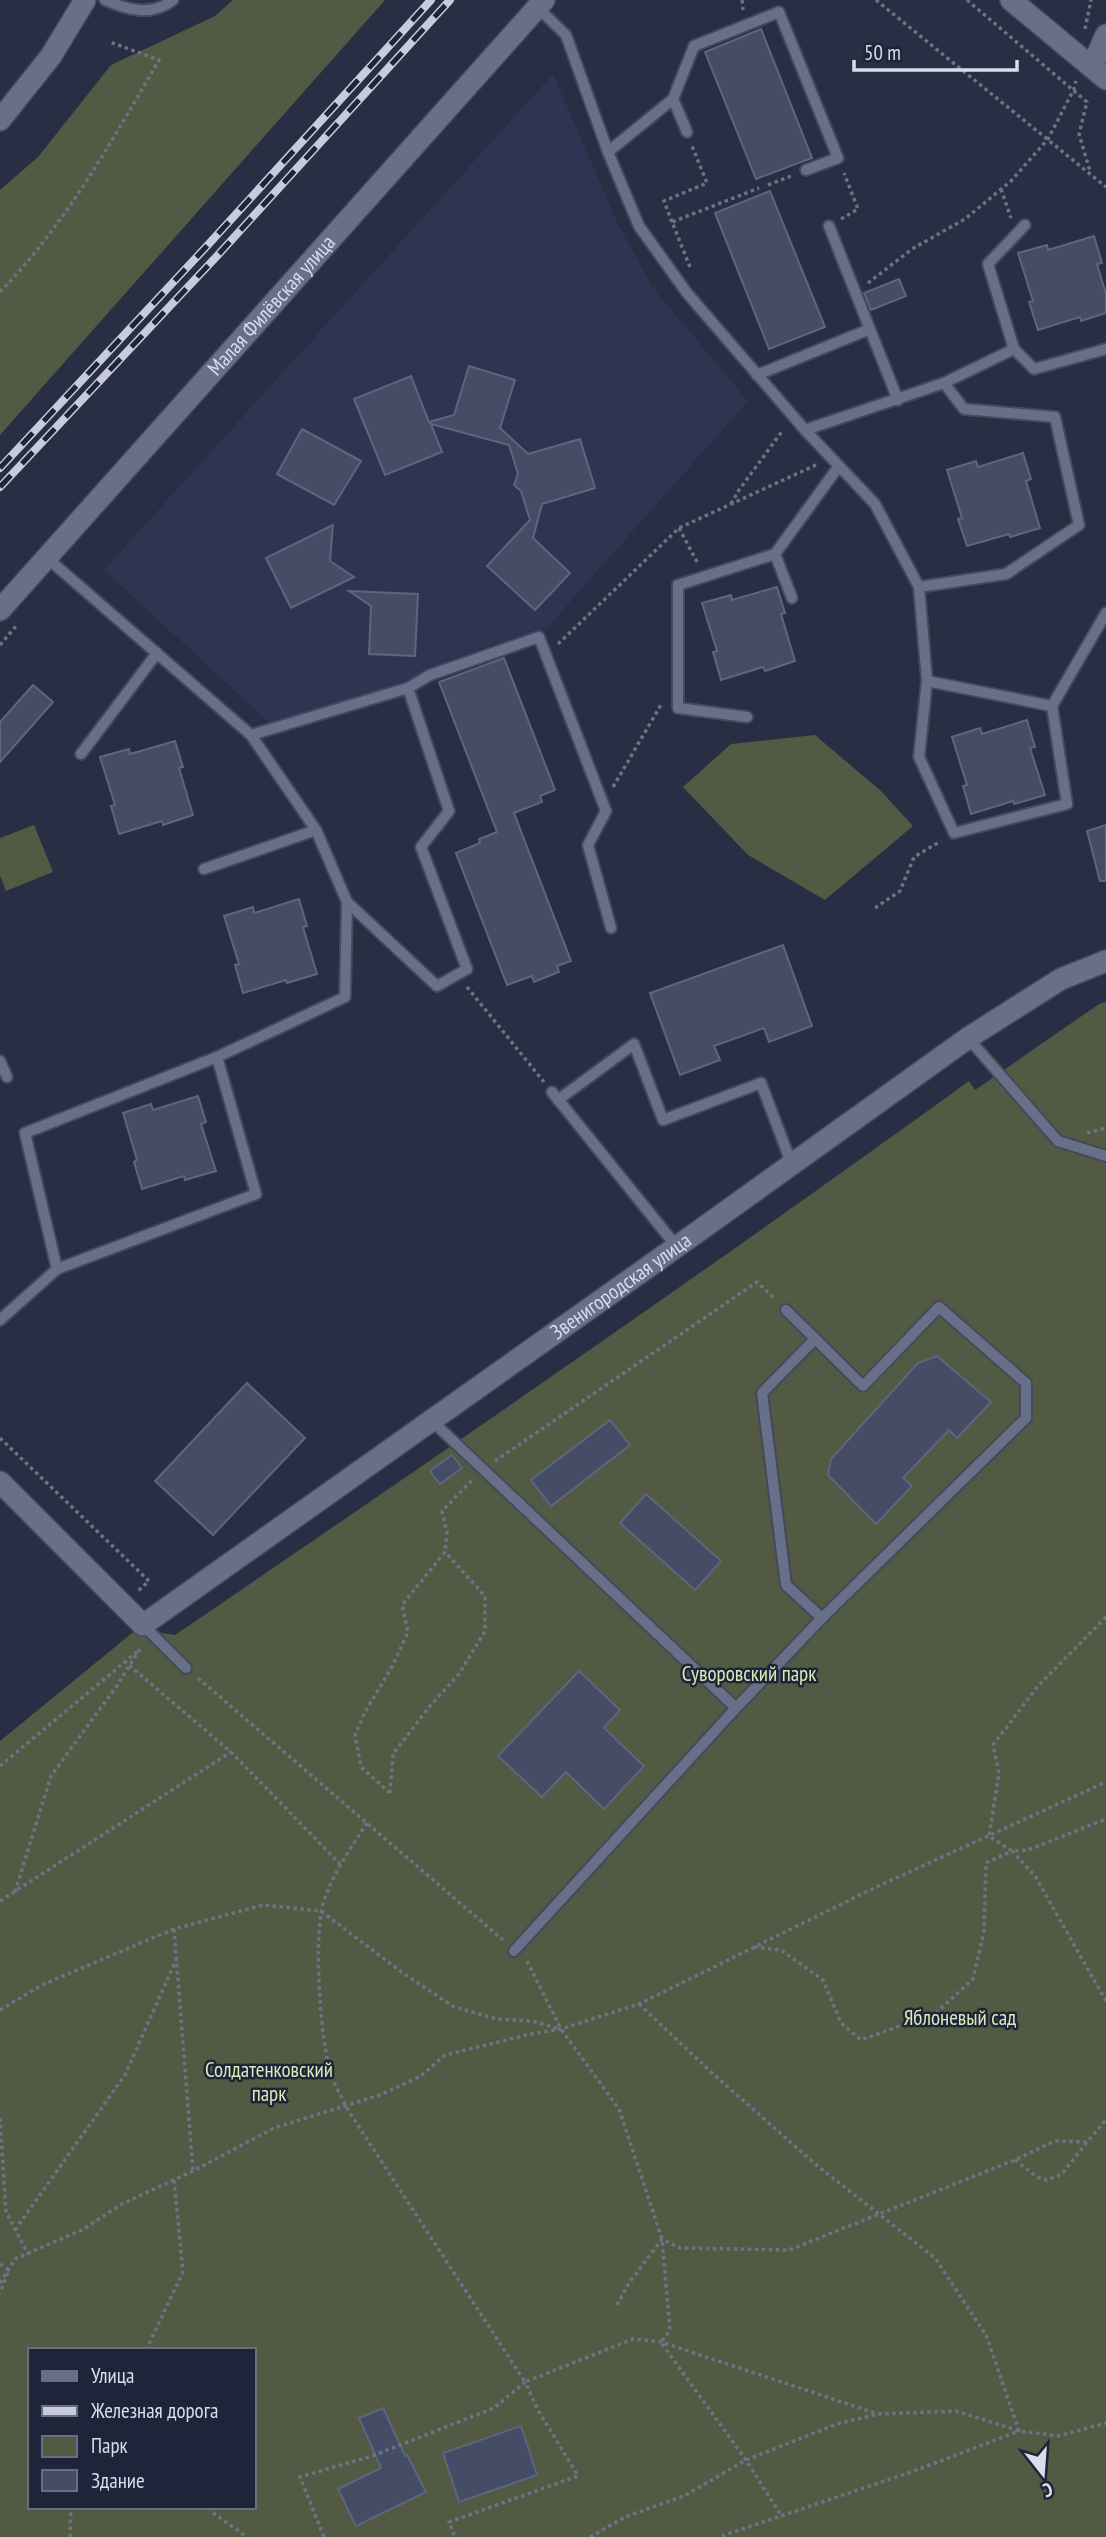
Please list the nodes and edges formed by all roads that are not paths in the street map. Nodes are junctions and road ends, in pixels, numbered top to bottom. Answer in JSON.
{"nodes":[{"id":1,"x":85,"y":0,"type":"edge"},
{"id":2,"x":105,"y":0,"type":"edge"},
{"id":3,"x":173,"y":0,"type":"edge"},
{"id":4,"x":1011,"y":0,"type":"edge"},
{"id":5,"x":540,"y":4,"type":"edge"},
{"id":6,"x":1106,"y":35,"type":"edge"},
{"id":7,"x":1099,"y":73,"type":"edge"},
{"id":8,"x":673,"y":99,"type":"junction"},
{"id":9,"x":0,"y":120,"type":"edge"},
{"id":10,"x":687,"y":132,"type":"road end"},
{"id":11,"x":608,"y":152,"type":"junction"},
{"id":12,"x":806,"y":170,"type":"road end"},
{"id":13,"x":829,"y":226,"type":"dead end"},
{"id":14,"x":1021,"y":229,"type":"road end"},
{"id":15,"x":870,"y":329,"type":"junction"},
{"id":16,"x":1014,"y":349,"type":"junction"},
{"id":17,"x":1106,"y":349,"type":"edge"},
{"id":18,"x":757,"y":374,"type":"junction"},
{"id":19,"x":944,"y":383,"type":"junction"},
{"id":20,"x":898,"y":400,"type":"junction"},
{"id":21,"x":805,"y":430,"type":"junction"},
{"id":22,"x":839,"y":466,"type":"junction"},
{"id":23,"x":775,"y":554,"type":"junction"},
{"id":24,"x":46,"y":557,"type":"junction"},
{"id":25,"x":919,"y":587,"type":"junction"},
{"id":26,"x":792,"y":598,"type":"dead end"},
{"id":27,"x":0,"y":610,"type":"edge"},
{"id":28,"x":1106,"y":613,"type":"edge"},
{"id":29,"x":157,"y":653,"type":"junction"},
{"id":30,"x":927,"y":681,"type":"junction"},
{"id":31,"x":408,"y":688,"type":"junction"},
{"id":32,"x":1052,"y":706,"type":"junction"},
{"id":33,"x":747,"y":717,"type":"dead end"},
{"id":34,"x":251,"y":735,"type":"junction"},
{"id":35,"x":81,"y":754,"type":"dead end"},
{"id":36,"x":316,"y":830,"type":"junction"},
{"id":37,"x":204,"y":869,"type":"dead end"},
{"id":38,"x":347,"y":902,"type":"junction"},
{"id":39,"x":611,"y":928,"type":"dead end"},
{"id":40,"x":1106,"y":961,"type":"edge"},
{"id":41,"x":968,"y":1038,"type":"junction"},
{"id":42,"x":217,"y":1057,"type":"junction"},
{"id":43,"x":0,"y":1061,"type":"edge"},
{"id":44,"x":7,"y":1077,"type":"dead end"},
{"id":45,"x":1106,"y":1156,"type":"edge"},
{"id":46,"x":792,"y":1165,"type":"junction"},
{"id":47,"x":677,"y":1247,"type":"junction"},
{"id":48,"x":58,"y":1269,"type":"junction"},
{"id":49,"x":786,"y":1310,"type":"dead end"},
{"id":50,"x":0,"y":1320,"type":"edge"},
{"id":51,"x":815,"y":1339,"type":"junction"},
{"id":52,"x":432,"y":1421,"type":"junction"},
{"id":53,"x":0,"y":1482,"type":"edge"},
{"id":54,"x":822,"y":1618,"type":"junction"},
{"id":55,"x":149,"y":1631,"type":"junction"},
{"id":56,"x":186,"y":1668,"type":"road end"},
{"id":57,"x":736,"y":1708,"type":"junction"},
{"id":58,"x":514,"y":1951,"type":"road end"}],
"edges":[{"from":1,"to":9,"type":"street"},
{"from":2,"to":3,"type":"lane"},
{"from":4,"to":7,"type":"street"},
{"from":5,"to":11,"type":"lane"},
{"from":5,"to":24,"type":"street","name":"Малая Филёвская улица"},
{"from":6,"to":7,"type":"street"},
{"from":8,"to":10,"type":"lane"},
{"from":8,"to":11,"type":"lane"},
{"from":8,"to":12,"type":"lane"},
{"from":11,"to":18,"type":"lane"},
{"from":13,"to":15,"type":"lane"},
{"from":14,"to":16,"type":"lane"},
{"from":15,"to":18,"type":"lane"},
{"from":15,"to":20,"type":"lane"},
{"from":16,"to":17,"type":"lane"},
{"from":16,"to":19,"type":"lane"},
{"from":18,"to":21,"type":"lane"},
{"from":19,"to":20,"type":"lane"},
{"from":19,"to":25,"type":"lane"},
{"from":20,"to":21,"type":"lane"},
{"from":21,"to":22,"type":"lane"},
{"from":22,"to":23,"type":"lane"},
{"from":22,"to":25,"type":"lane"},
{"from":23,"to":26,"type":"lane"},
{"from":23,"to":33,"type":"lane"},
{"from":24,"to":27,"type":"street","name":"Малая Филёвская улица"},
{"from":24,"to":29,"type":"lane"},
{"from":25,"to":30,"type":"lane"},
{"from":28,"to":32,"type":"lane"},
{"from":29,"to":34,"type":"lane"},
{"from":29,"to":35,"type":"lane"},
{"from":30,"to":32,"type":"lane"},
{"from":30,"to":32,"type":"lane"},
{"from":31,"to":34,"type":"lane"},
{"from":31,"to":38,"type":"lane"},
{"from":31,"to":39,"type":"lane"},
{"from":34,"to":36,"type":"lane"},
{"from":36,"to":37,"type":"lane"},
{"from":36,"to":38,"type":"lane"},
{"from":38,"to":42,"type":"lane"},
{"from":40,"to":41,"type":"street","name":"Звенигородская улица"},
{"from":41,"to":45,"type":"lane"},
{"from":41,"to":46,"type":"street","name":"Звенигородская улица"},
{"from":42,"to":48,"type":"lane"},
{"from":42,"to":48,"type":"lane"},
{"from":43,"to":44,"type":"lane"},
{"from":46,"to":47,"type":"street","name":"Звенигородская улица"},
{"from":46,"to":47,"type":"lane"},
{"from":47,"to":52,"type":"street","name":"Звенигородская улица"},
{"from":48,"to":50,"type":"lane"},
{"from":49,"to":51,"type":"lane"},
{"from":51,"to":54,"type":"lane"},
{"from":51,"to":54,"type":"lane"},
{"from":52,"to":55,"type":"street","name":"Звенигородская улица"},
{"from":52,"to":57,"type":"lane"},
{"from":53,"to":55,"type":"street"},
{"from":54,"to":57,"type":"lane"},
{"from":55,"to":56,"type":"lane"},
{"from":57,"to":58,"type":"lane"}]}
